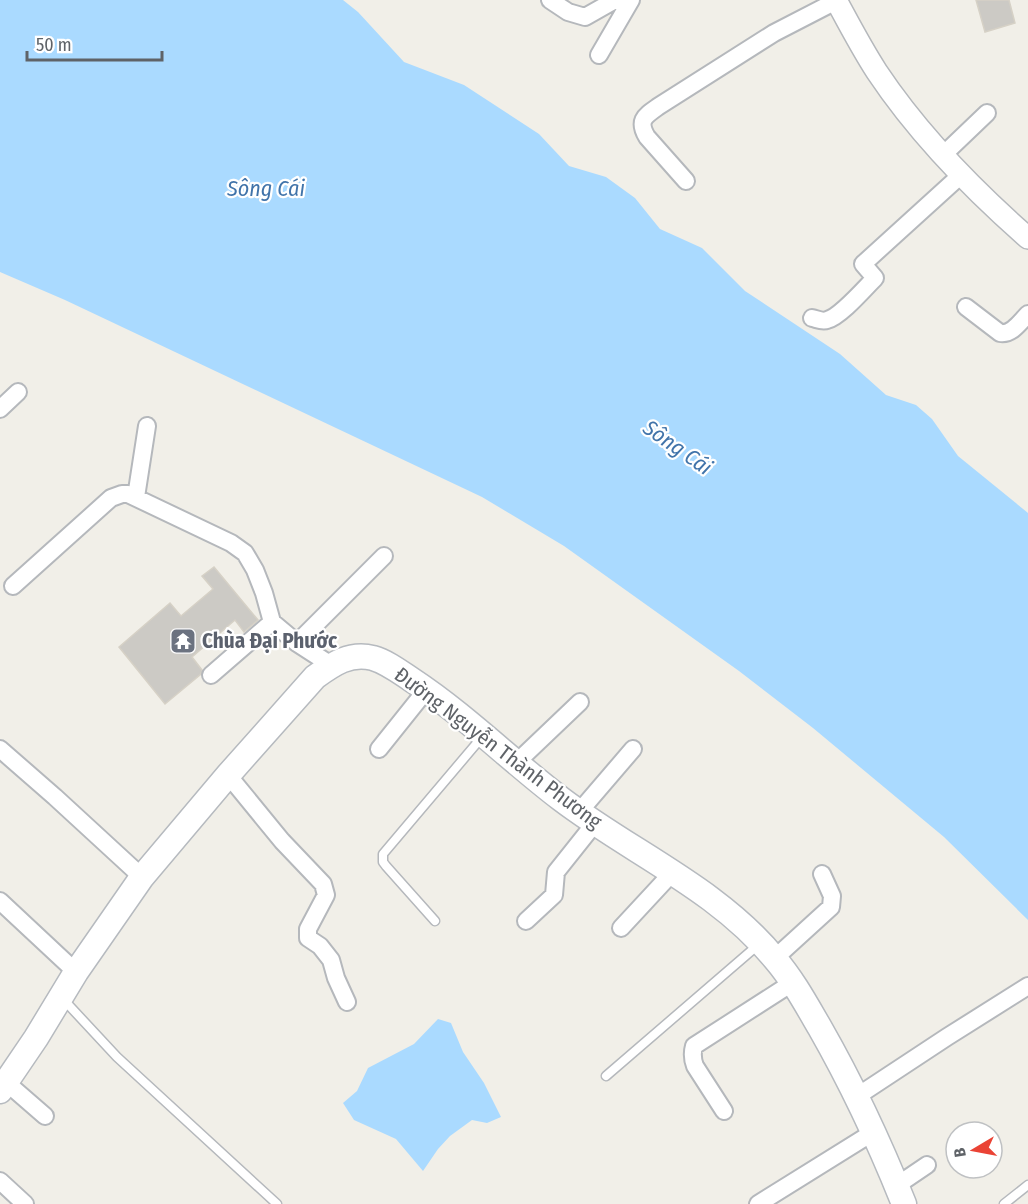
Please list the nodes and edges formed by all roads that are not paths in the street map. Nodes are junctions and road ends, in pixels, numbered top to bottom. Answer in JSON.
{"nodes":[{"id":1,"x":550,"y":0,"type":"edge"},
{"id":2,"x":615,"y":0,"type":"edge"},
{"id":3,"x":630,"y":0,"type":"edge"},
{"id":4,"x":837,"y":0,"type":"edge"},
{"id":5,"x":599,"y":55,"type":"dead end"},
{"id":6,"x":987,"y":113,"type":"dead end"},
{"id":7,"x":942,"y":156,"type":"junction"},
{"id":8,"x":961,"y":175,"type":"junction"},
{"id":9,"x":686,"y":181,"type":"dead end"},
{"id":10,"x":1028,"y":238,"type":"edge"},
{"id":11,"x":966,"y":307,"type":"dead end"},
{"id":12,"x":1028,"y":314,"type":"edge"},
{"id":13,"x":812,"y":318,"type":"dead end"},
{"id":14,"x":18,"y":392,"type":"dead end"},
{"id":15,"x":0,"y":409,"type":"edge"},
{"id":16,"x":147,"y":426,"type":"dead end"},
{"id":17,"x":136,"y":497,"type":"junction"},
{"id":18,"x":384,"y":556,"type":"dead end"},
{"id":19,"x":13,"y":586,"type":"dead end"},
{"id":20,"x":272,"y":622,"type":"junction"},
{"id":21,"x":297,"y":643,"type":"junction"},
{"id":22,"x":331,"y":665,"type":"junction"},
{"id":23,"x":211,"y":675,"type":"dead end"},
{"id":24,"x":427,"y":689,"type":"junction"},
{"id":25,"x":580,"y":702,"type":"dead end"},
{"id":26,"x":484,"y":736,"type":"junction"},
{"id":27,"x":379,"y":748,"type":"dead end"},
{"id":28,"x":0,"y":749,"type":"edge"},
{"id":29,"x":633,"y":749,"type":"dead end"},
{"id":30,"x":516,"y":763,"type":"junction"},
{"id":31,"x":228,"y":775,"type":"junction"},
{"id":32,"x":587,"y":817,"type":"junction"},
{"id":33,"x":672,"y":873,"type":"junction"},
{"id":34,"x":822,"y":874,"type":"dead end"},
{"id":35,"x":142,"y":878,"type":"junction"},
{"id":36,"x":0,"y":901,"type":"edge"},
{"id":37,"x":435,"y":921,"type":"dead end"},
{"id":38,"x":526,"y":921,"type":"dead end"},
{"id":39,"x":621,"y":928,"type":"dead end"},
{"id":40,"x":768,"y":951,"type":"junction"},
{"id":41,"x":76,"y":972,"type":"junction"},
{"id":42,"x":792,"y":982,"type":"junction"},
{"id":43,"x":1028,"y":986,"type":"edge"},
{"id":44,"x":61,"y":996,"type":"junction"},
{"id":45,"x":346,"y":1002,"type":"dead end"},
{"id":46,"x":606,"y":1076,"type":"dead end"},
{"id":47,"x":4,"y":1087,"type":"edge"},
{"id":48,"x":856,"y":1097,"type":"junction"},
{"id":49,"x":724,"y":1112,"type":"dead end"},
{"id":50,"x":45,"y":1116,"type":"dead end"},
{"id":51,"x":872,"y":1133,"type":"junction"},
{"id":52,"x":927,"y":1165,"type":"dead end"},
{"id":53,"x":0,"y":1182,"type":"edge"},
{"id":54,"x":1028,"y":1185,"type":"edge"},
{"id":55,"x":900,"y":1195,"type":"edge"},
{"id":56,"x":25,"y":1204,"type":"edge"},
{"id":57,"x":277,"y":1204,"type":"edge"},
{"id":58,"x":758,"y":1204,"type":"edge"},
{"id":59,"x":1004,"y":1204,"type":"edge"}],
"edges":[{"from":1,"to":2,"type":"street"},
{"from":3,"to":5,"type":"street"},
{"from":4,"to":7,"type":"street"},
{"from":4,"to":9,"type":"street"},
{"from":6,"to":7,"type":"street"},
{"from":7,"to":8,"type":"street"},
{"from":8,"to":10,"type":"street"},
{"from":8,"to":13,"type":"street"},
{"from":11,"to":12,"type":"street"},
{"from":14,"to":15,"type":"street"},
{"from":16,"to":17,"type":"street"},
{"from":17,"to":19,"type":"street"},
{"from":17,"to":20,"type":"street"},
{"from":18,"to":21,"type":"street"},
{"from":20,"to":21,"type":"street"},
{"from":20,"to":23,"type":"street"},
{"from":21,"to":22,"type":"street"},
{"from":22,"to":24,"type":"main road","name":"Đường Nguyễn Thành Phương"},
{"from":22,"to":31,"type":"main road","name":"Đường Nguyễn Thành Phương"},
{"from":24,"to":26,"type":"main road","name":"Đường Nguyễn Thành Phương"},
{"from":24,"to":27,"type":"street"},
{"from":25,"to":30,"type":"street"},
{"from":26,"to":30,"type":"main road","name":"Đường Nguyễn Thành Phương"},
{"from":26,"to":37,"type":"lane"},
{"from":28,"to":35,"type":"street"},
{"from":29,"to":32,"type":"street"},
{"from":30,"to":32,"type":"main road","name":"Đường Nguyễn Thành Phương"},
{"from":31,"to":35,"type":"main road","name":"Đường Nguyễn Thành Phương"},
{"from":31,"to":45,"type":"street"},
{"from":32,"to":33,"type":"main road","name":"Đường Nguyễn Thành Phương"},
{"from":32,"to":38,"type":"street"},
{"from":33,"to":39,"type":"street"},
{"from":33,"to":40,"type":"main road","name":"Đường Nguyễn Thành Phương"},
{"from":34,"to":40,"type":"street"},
{"from":35,"to":41,"type":"main road","name":"Đường Nguyễn Thành Phương"},
{"from":36,"to":41,"type":"street"},
{"from":40,"to":42,"type":"main road","name":"Đường Nguyễn Thành Phương"},
{"from":40,"to":46,"type":"lane"},
{"from":41,"to":44,"type":"main road","name":"Đường Nguyễn Thành Phương"},
{"from":42,"to":48,"type":"main road","name":"Đường Nguyễn Thành Phương"},
{"from":42,"to":49,"type":"street"},
{"from":43,"to":48,"type":"street"},
{"from":44,"to":47,"type":"main road","name":"Đường Nguyễn Thành Phương"},
{"from":44,"to":57,"type":"lane"},
{"from":47,"to":50,"type":"street"},
{"from":48,"to":51,"type":"main road","name":"Đường Nguyễn Thành Phương"},
{"from":51,"to":55,"type":"main road","name":"Đường Nguyễn Thành Phương"},
{"from":51,"to":58,"type":"street"},
{"from":52,"to":55,"type":"street"},
{"from":53,"to":56,"type":"street"},
{"from":54,"to":59,"type":"lane"}]}
